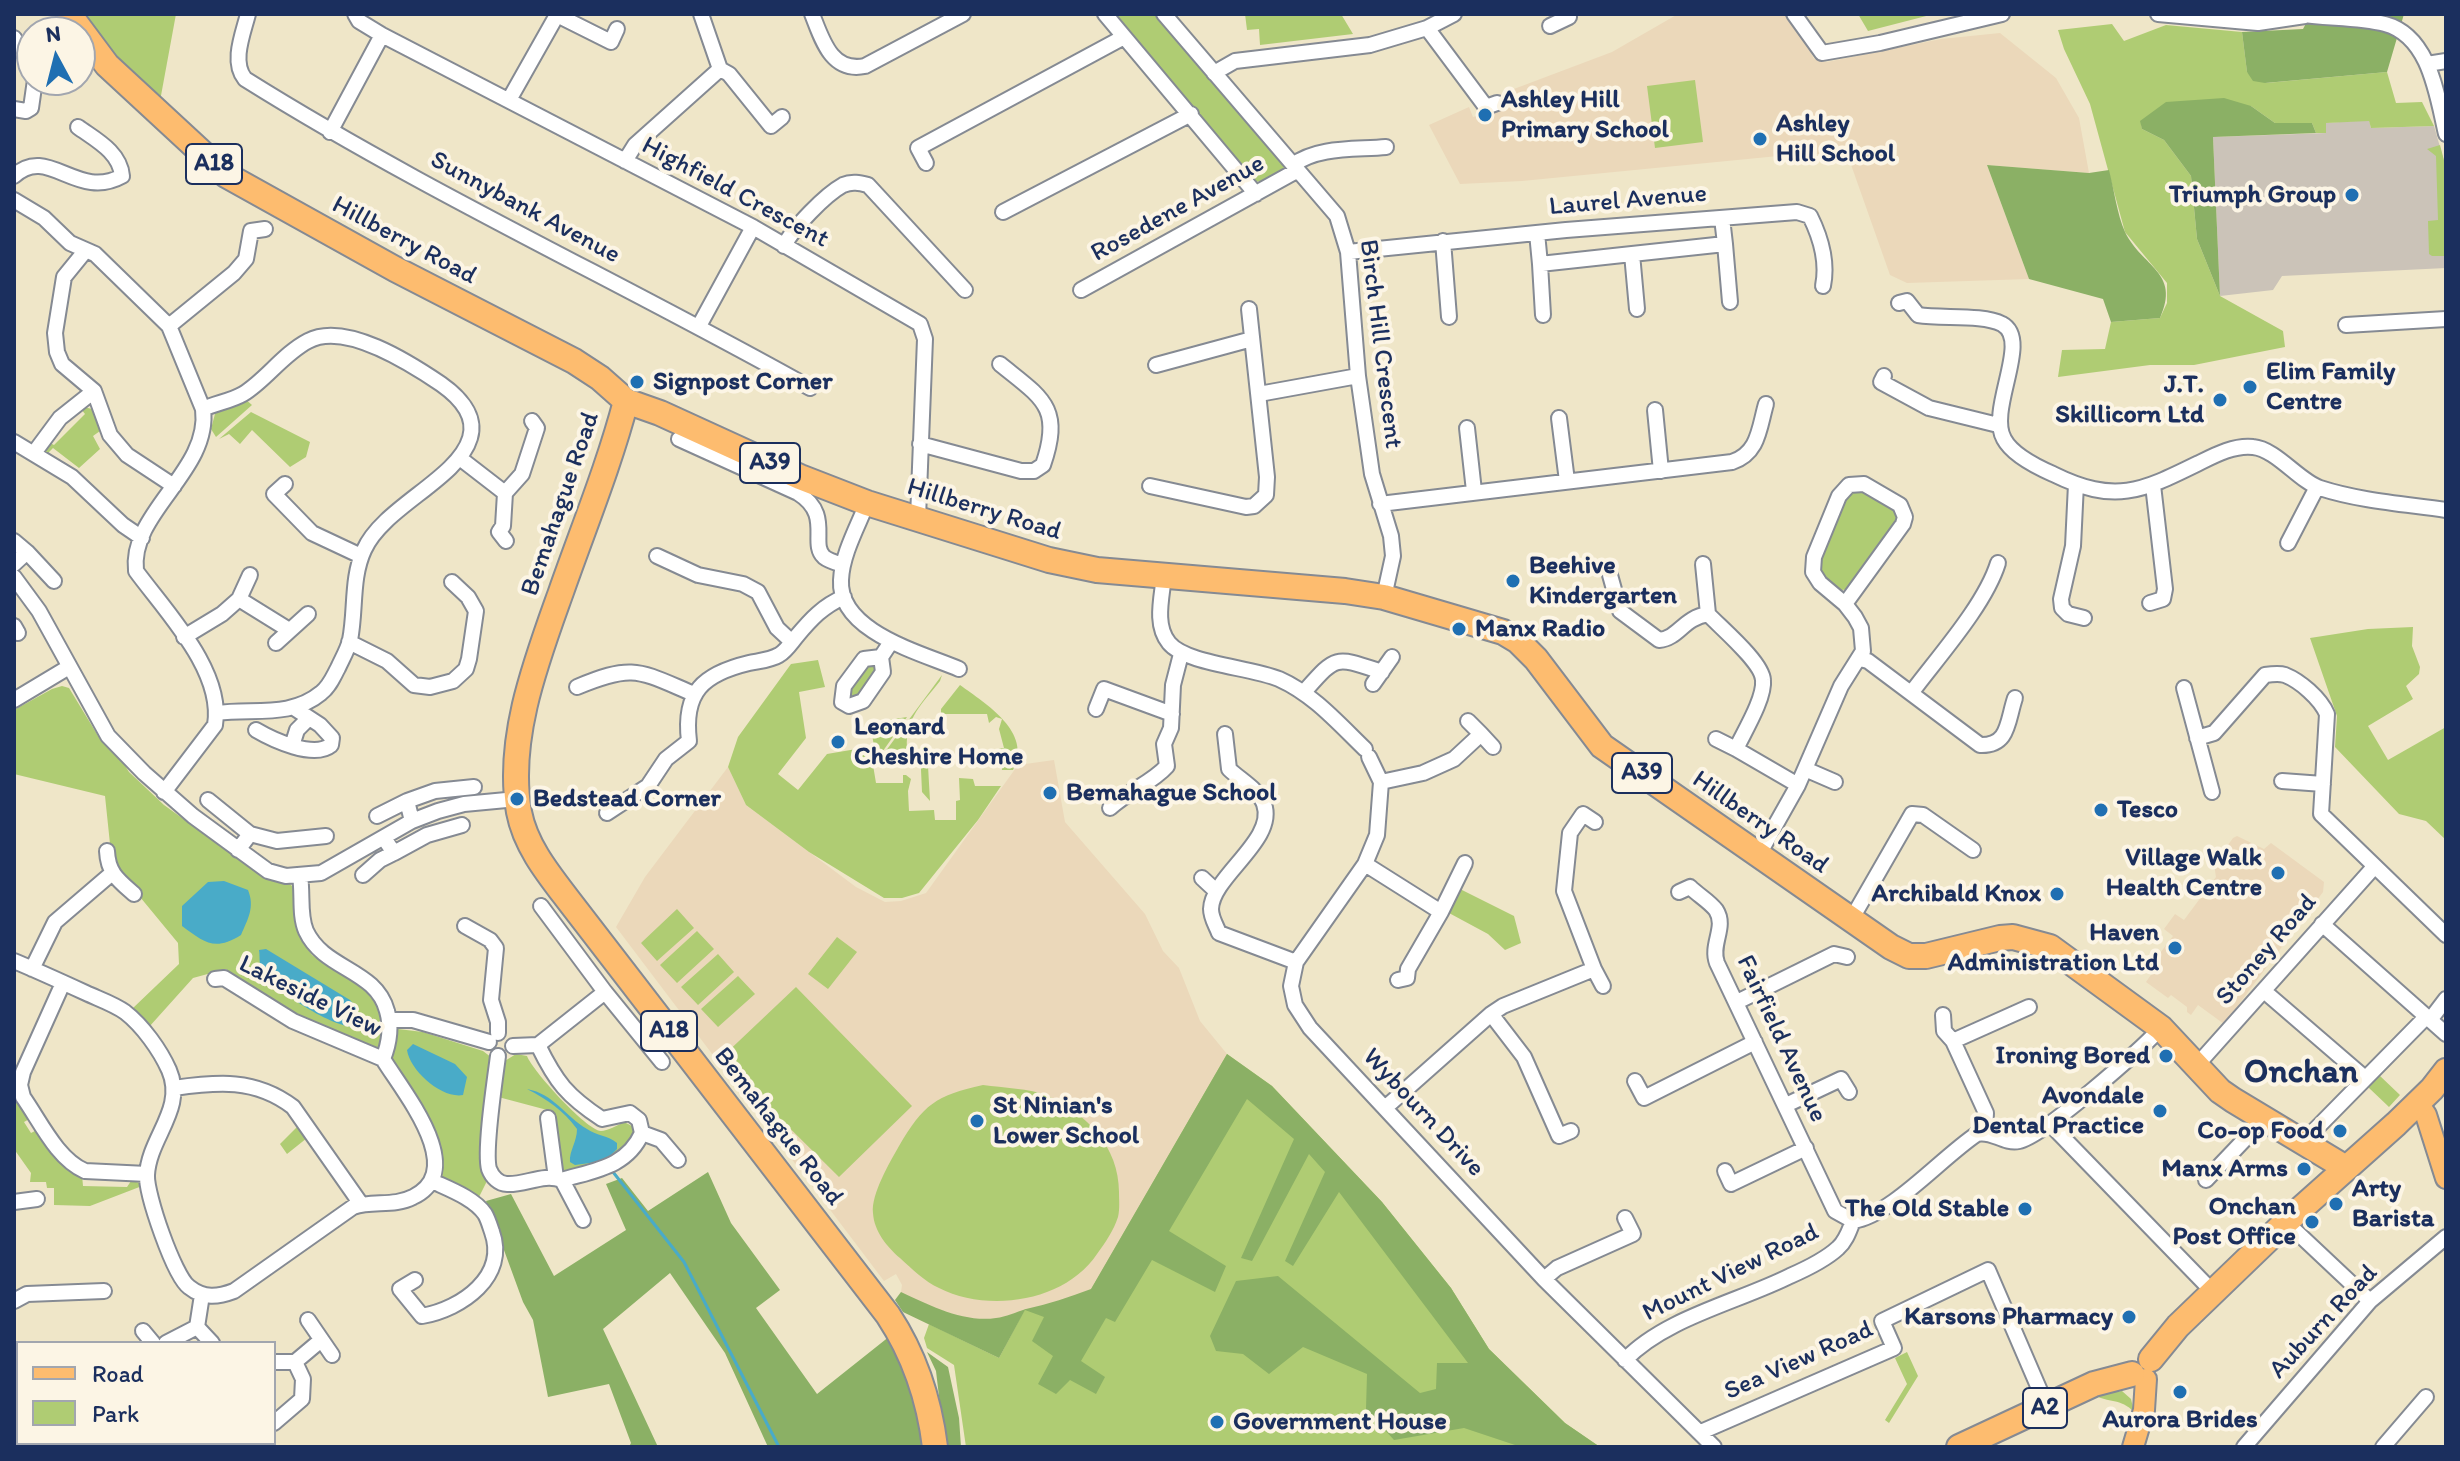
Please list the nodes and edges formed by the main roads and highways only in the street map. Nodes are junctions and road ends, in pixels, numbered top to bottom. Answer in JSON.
{"nodes":[{"id":1,"x":69,"y":14,"type":"edge"},
{"id":2,"x":626,"y":401,"type":"junction"},
{"id":3,"x":2446,"y":1071,"type":"edge"},
{"id":4,"x":2418,"y":1103,"type":"junction"},
{"id":5,"x":2346,"y":1168,"type":"junction"},
{"id":6,"x":2446,"y":1178,"type":"edge"},
{"id":7,"x":2143,"y":1371,"type":"junction"},
{"id":8,"x":935,"y":1447,"type":"edge"},
{"id":9,"x":1959,"y":1447,"type":"edge"},
{"id":10,"x":2133,"y":1447,"type":"edge"}],
"edges":[{"from":1,"to":2,"type":"highway","name":"Hillberry Road","number":"A18"},
{"from":2,"to":5,"type":"highway","name":"Hillberry Road","number":"A39"},
{"from":2,"to":8,"type":"highway","name":"Bemahague Road","number":"A18"},
{"from":3,"to":4,"type":"highway"},
{"from":4,"to":5,"type":"highway"},
{"from":4,"to":6,"type":"main road"},
{"from":5,"to":7,"type":"highway"},
{"from":7,"to":9,"type":"highway","number":"A2"},
{"from":7,"to":10,"type":"main road"}]}
